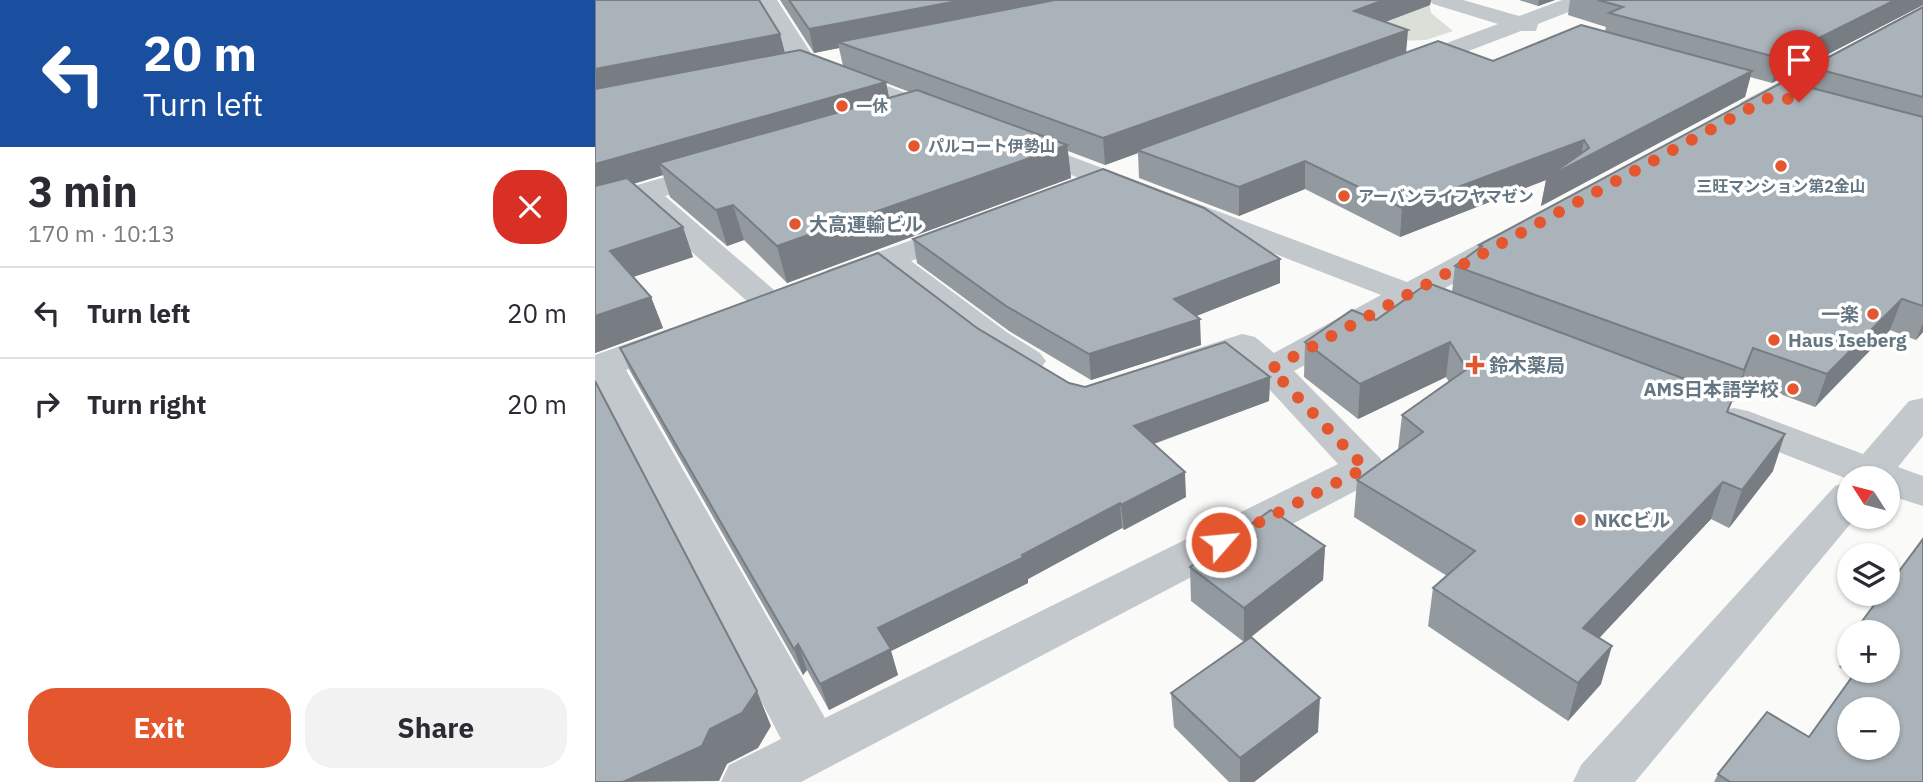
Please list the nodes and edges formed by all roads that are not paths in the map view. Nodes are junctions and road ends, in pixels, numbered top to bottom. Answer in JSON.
{"nodes":[{"id":1,"x":766,"y":0,"type":"edge"},
{"id":2,"x":1440,"y":0,"type":"edge"},
{"id":3,"x":1582,"y":0,"type":"edge"},
{"id":4,"x":1923,"y":14,"type":"edge"},
{"id":5,"x":1521,"y":23,"type":"junction"},
{"id":6,"x":1559,"y":34,"type":"edge"},
{"id":7,"x":854,"y":55,"type":"edge"},
{"id":8,"x":794,"y":67,"type":"junction"},
{"id":9,"x":1379,"y":76,"type":"edge"},
{"id":10,"x":1761,"y":91,"type":"junction"},
{"id":11,"x":1811,"y":105,"type":"edge"},
{"id":12,"x":924,"y":109,"type":"junction"},
{"id":13,"x":887,"y":120,"type":"edge"},
{"id":14,"x":1727,"y":121,"type":"edge"},
{"id":15,"x":1149,"y":161,"type":"edge"},
{"id":16,"x":746,"y":162,"type":"edge"},
{"id":17,"x":1104,"y":178,"type":"junction"},
{"id":18,"x":1069,"y":191,"type":"edge"},
{"id":19,"x":644,"y":193,"type":"junction"},
{"id":20,"x":595,"y":207,"type":"edge"},
{"id":21,"x":991,"y":220,"type":"edge"},
{"id":22,"x":1524,"y":232,"type":"edge"},
{"id":23,"x":887,"y":259,"type":"junction"},
{"id":24,"x":1429,"y":302,"type":"junction"},
{"id":25,"x":693,"y":331,"type":"edge"},
{"id":26,"x":600,"y":367,"type":"edge"},
{"id":27,"x":1271,"y":369,"type":"junction"},
{"id":28,"x":1152,"y":375,"type":"edge"},
{"id":29,"x":1053,"y":376,"type":"edge"},
{"id":30,"x":1705,"y":408,"type":"edge"},
{"id":31,"x":1923,"y":410,"type":"edge"},
{"id":32,"x":1840,"y":466,"type":"edge"},
{"id":33,"x":1882,"y":466,"type":"edge"},
{"id":34,"x":1901,"y":487,"type":"edge"},
{"id":35,"x":1923,"y":492,"type":"edge"},
{"id":36,"x":1837,"y":519,"type":"edge"},
{"id":37,"x":814,"y":749,"type":"junction"},
{"id":38,"x":748,"y":782,"type":"edge"},
{"id":39,"x":1601,"y":782,"type":"edge"}],
"edges":[{"from":1,"to":8,"type":"street"},
{"from":2,"to":5,"type":"street"},
{"from":3,"to":5,"type":"street"},
{"from":4,"to":10,"type":"street"},
{"from":5,"to":6,"type":"street"},
{"from":5,"to":9,"type":"street"},
{"from":7,"to":8,"type":"street"},
{"from":8,"to":12,"type":"street"},
{"from":10,"to":11,"type":"street"},
{"from":10,"to":14,"type":"street"},
{"from":12,"to":13,"type":"street"},
{"from":12,"to":17,"type":"street"},
{"from":15,"to":17,"type":"street"},
{"from":16,"to":19,"type":"street"},
{"from":17,"to":18,"type":"street"},
{"from":17,"to":24,"type":"street"},
{"from":19,"to":20,"type":"street"},
{"from":19,"to":23,"type":"street"},
{"from":21,"to":23,"type":"street"},
{"from":22,"to":24,"type":"street"},
{"from":23,"to":29,"type":"street"},
{"from":24,"to":27,"type":"street"},
{"from":25,"to":26,"type":"street"},
{"from":26,"to":37,"type":"street"},
{"from":27,"to":28,"type":"street"},
{"from":27,"to":37,"type":"street"},
{"from":30,"to":32,"type":"street"},
{"from":31,"to":33,"type":"street"},
{"from":34,"to":35,"type":"street"},
{"from":36,"to":39,"type":"street"},
{"from":37,"to":38,"type":"street"}]}
